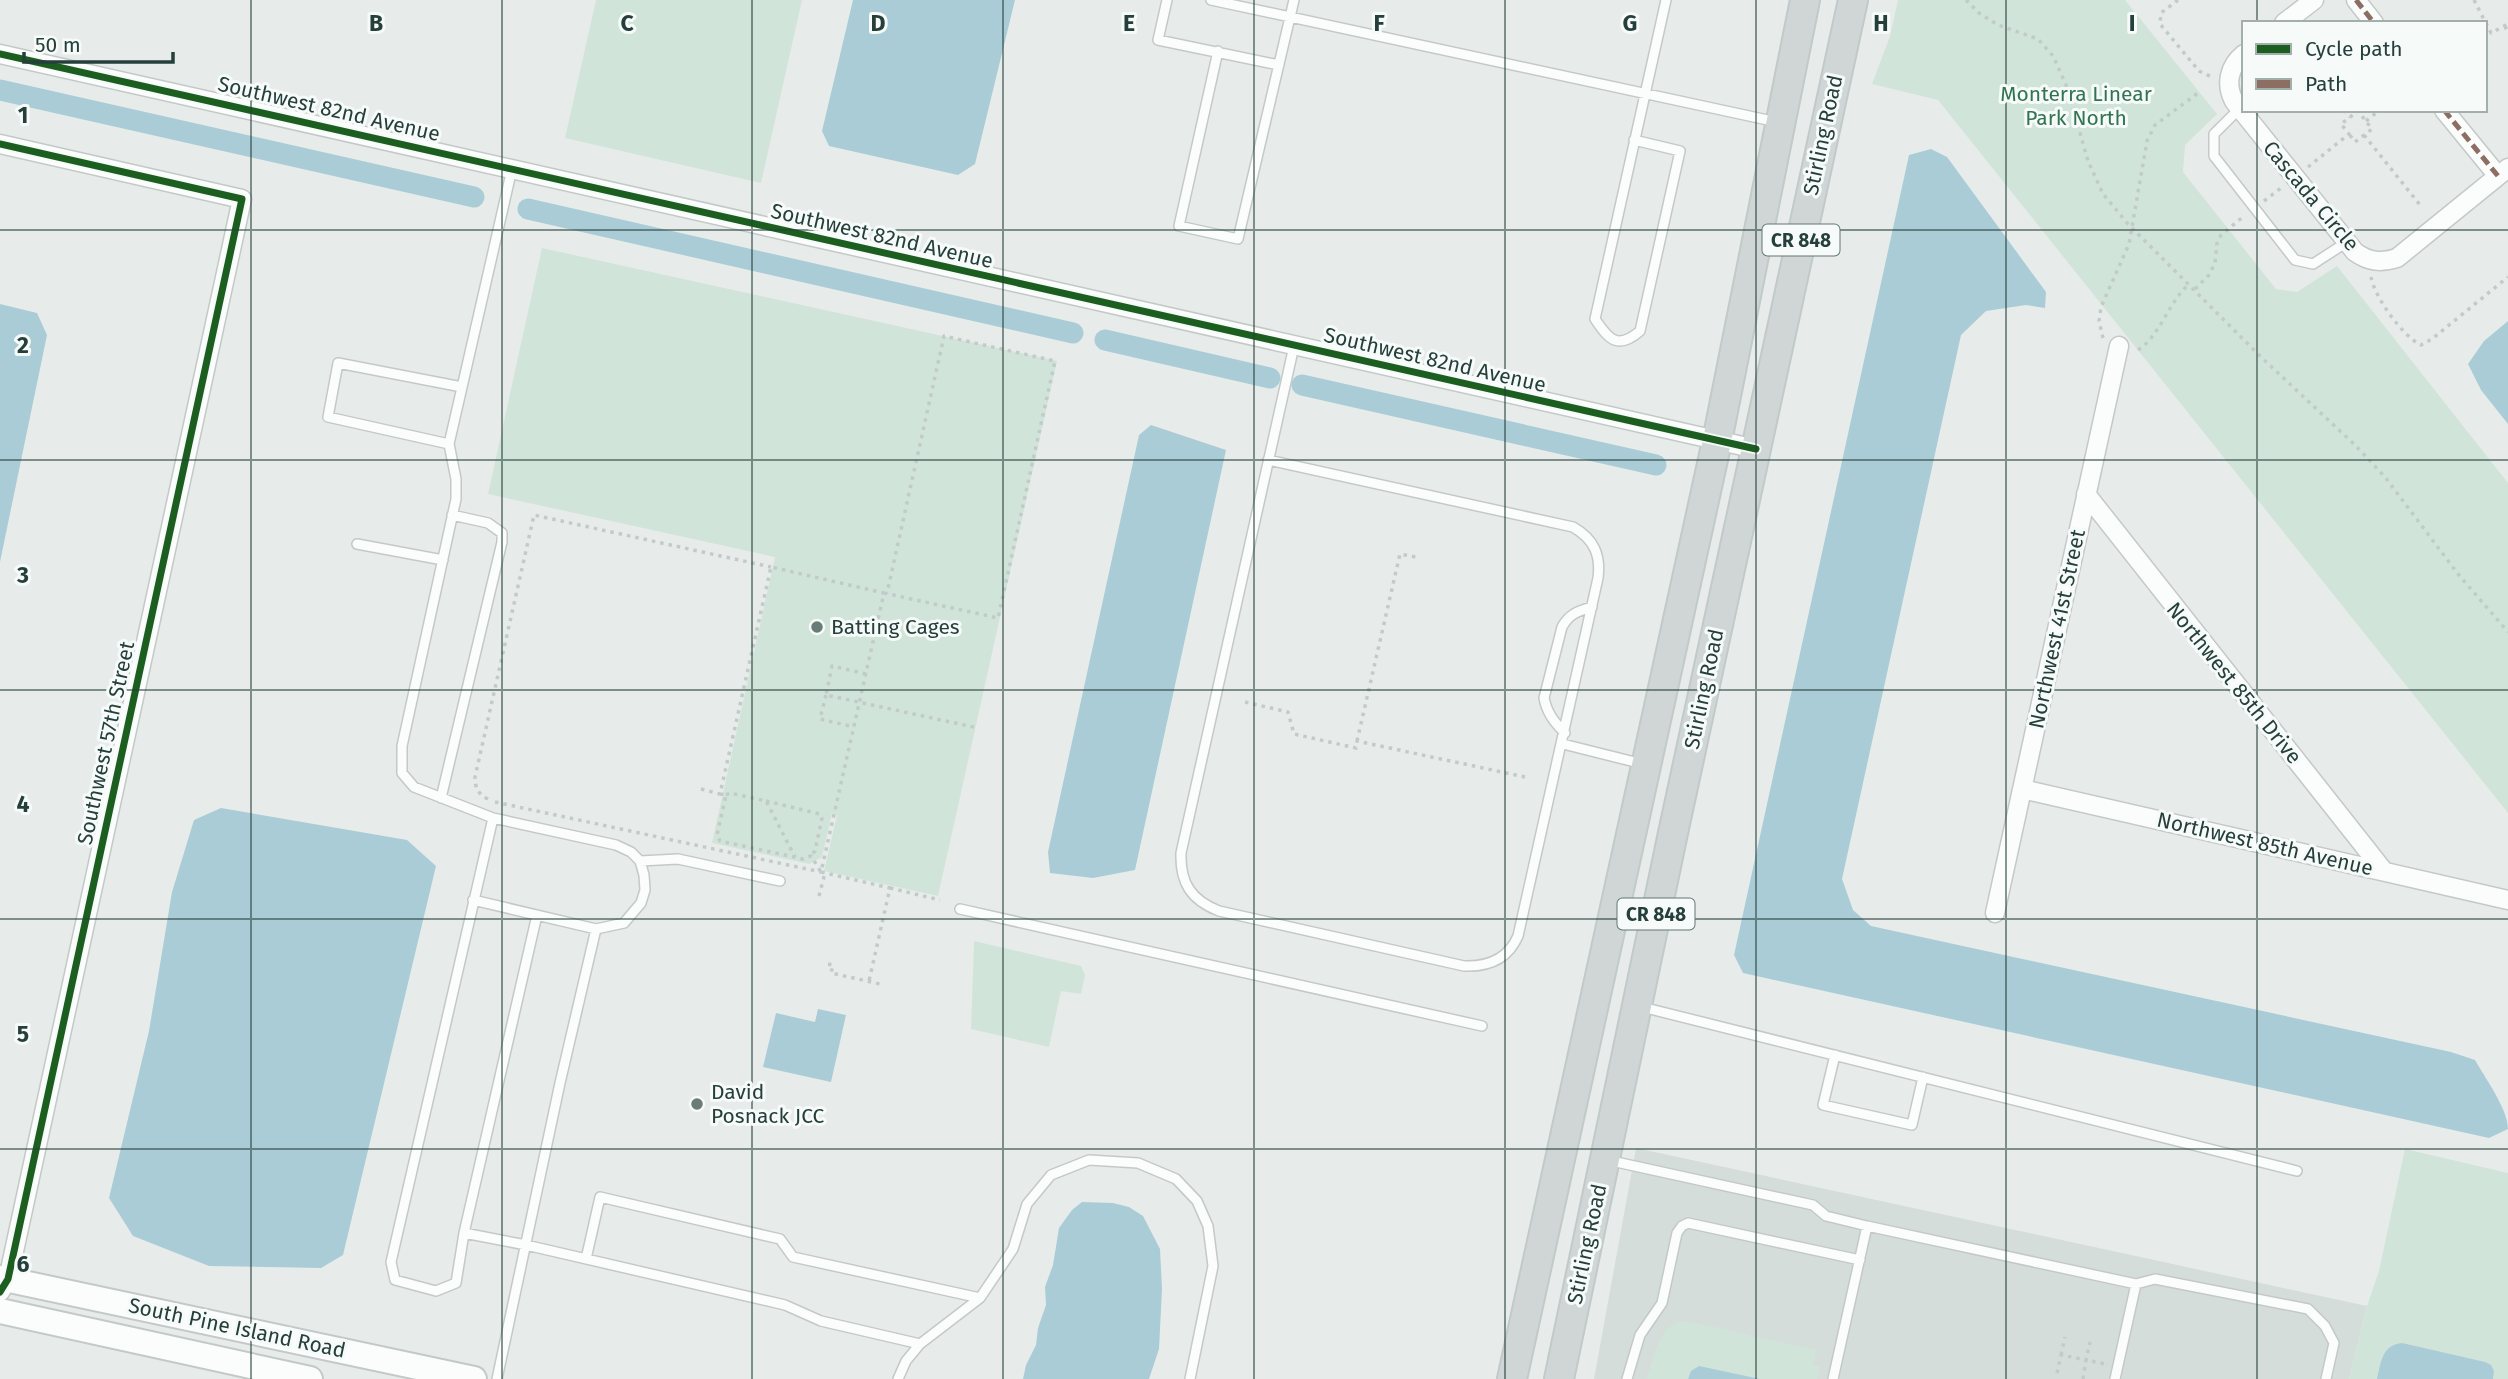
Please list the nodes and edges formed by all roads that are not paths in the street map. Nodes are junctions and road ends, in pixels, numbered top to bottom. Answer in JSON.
{"nodes":[{"id":1,"x":1167,"y":0,"type":"edge"},
{"id":2,"x":1211,"y":0,"type":"edge"},
{"id":3,"x":1294,"y":0,"type":"edge"},
{"id":4,"x":1667,"y":0,"type":"edge"},
{"id":5,"x":1805,"y":0,"type":"edge"},
{"id":6,"x":1853,"y":0,"type":"edge"},
{"id":7,"x":2314,"y":0,"type":"edge"},
{"id":8,"x":2356,"y":0,"type":"edge"},
{"id":9,"x":1290,"y":17,"type":"junction"},
{"id":10,"x":2287,"y":21,"type":"edge"},
{"id":11,"x":2372,"y":21,"type":"edge"},
{"id":12,"x":1218,"y":51,"type":"junction"},
{"id":13,"x":0,"y":54,"type":"edge"},
{"id":14,"x":2242,"y":56,"type":"edge"},
{"id":15,"x":1279,"y":65,"type":"junction"},
{"id":16,"x":1644,"y":94,"type":"junction"},
{"id":17,"x":2239,"y":109,"type":"junction"},
{"id":18,"x":2446,"y":112,"type":"edge"},
{"id":19,"x":1782,"y":123,"type":"junction"},
{"id":20,"x":1634,"y":140,"type":"junction"},
{"id":21,"x":0,"y":144,"type":"edge"},
{"id":22,"x":512,"y":169,"type":"junction"},
{"id":23,"x":2503,"y":172,"type":"edge"},
{"id":24,"x":2347,"y":242,"type":"junction"},
{"id":25,"x":2112,"y":345,"type":"road end"},
{"id":26,"x":1294,"y":346,"type":"junction"},
{"id":27,"x":463,"y":387,"type":"junction"},
{"id":28,"x":1717,"y":440,"type":"junction"},
{"id":29,"x":449,"y":443,"type":"junction"},
{"id":30,"x":1756,"y":449,"type":"junction"},
{"id":31,"x":1268,"y":460,"type":"junction"},
{"id":32,"x":2086,"y":494,"type":"junction"},
{"id":33,"x":452,"y":515,"type":"junction"},
{"id":34,"x":358,"y":544,"type":"dead end"},
{"id":35,"x":443,"y":560,"type":"junction"},
{"id":36,"x":1592,"y":607,"type":"junction"},
{"id":37,"x":1565,"y":733,"type":"junction"},
{"id":38,"x":1563,"y":744,"type":"junction"},
{"id":39,"x":1646,"y":765,"type":"junction"},
{"id":40,"x":2022,"y":789,"type":"junction"},
{"id":41,"x":442,"y":798,"type":"junction"},
{"id":42,"x":493,"y":818,"type":"junction"},
{"id":43,"x":640,"y":861,"type":"junction"},
{"id":44,"x":2384,"y":870,"type":"junction"},
{"id":45,"x":780,"y":881,"type":"dead end"},
{"id":46,"x":473,"y":900,"type":"junction"},
{"id":47,"x":2508,"y":900,"type":"edge"},
{"id":48,"x":960,"y":909,"type":"dead end"},
{"id":49,"x":1995,"y":913,"type":"dead end"},
{"id":50,"x":537,"y":915,"type":"junction"},
{"id":51,"x":596,"y":929,"type":"junction"},
{"id":52,"x":1595,"y":997,"type":"junction"},
{"id":53,"x":1637,"y":1006,"type":"junction"},
{"id":54,"x":1482,"y":1026,"type":"dead end"},
{"id":55,"x":1835,"y":1055,"type":"junction"},
{"id":56,"x":1923,"y":1077,"type":"junction"},
{"id":57,"x":1604,"y":1159,"type":"junction"},
{"id":58,"x":2297,"y":1171,"type":"dead end"},
{"id":59,"x":1867,"y":1226,"type":"junction"},
{"id":60,"x":464,"y":1233,"type":"junction"},
{"id":61,"x":526,"y":1245,"type":"junction"},
{"id":62,"x":586,"y":1259,"type":"junction"},
{"id":63,"x":1860,"y":1261,"type":"junction"},
{"id":64,"x":3,"y":1283,"type":"edge"},
{"id":65,"x":2136,"y":1284,"type":"junction"},
{"id":66,"x":980,"y":1298,"type":"junction"},
{"id":67,"x":0,"y":1311,"type":"edge"},
{"id":68,"x":920,"y":1344,"type":"junction"},
{"id":69,"x":310,"y":1379,"type":"edge"},
{"id":70,"x":474,"y":1379,"type":"edge"},
{"id":71,"x":497,"y":1379,"type":"edge"},
{"id":72,"x":898,"y":1379,"type":"edge"},
{"id":73,"x":1190,"y":1379,"type":"edge"},
{"id":74,"x":1512,"y":1379,"type":"edge"},
{"id":75,"x":1559,"y":1379,"type":"edge"},
{"id":76,"x":1627,"y":1379,"type":"edge"},
{"id":77,"x":1833,"y":1379,"type":"edge"},
{"id":78,"x":2115,"y":1379,"type":"edge"},
{"id":79,"x":2326,"y":1379,"type":"edge"}],
"edges":[{"from":1,"to":12,"type":"lane"},
{"from":2,"to":9,"type":"lane"},
{"from":3,"to":9,"type":"lane"},
{"from":4,"to":16,"type":"lane"},
{"from":5,"to":19,"type":"main road","name":"Stirling Road","number":"CR 848"},
{"from":6,"to":30,"type":"main road","name":"Stirling Road","number":"CR 848"},
{"from":7,"to":10,"type":"street"},
{"from":8,"to":11,"type":"street"},
{"from":9,"to":15,"type":"lane"},
{"from":9,"to":16,"type":"lane"},
{"from":12,"to":15,"type":"lane"},
{"from":12,"to":15,"type":"lane"},
{"from":13,"to":22,"type":"street","name":"Southwest 82nd Avenue"},
{"from":14,"to":17,"type":"street","name":"Cascada Circle"},
{"from":16,"to":19,"type":"lane"},
{"from":16,"to":20,"type":"lane"},
{"from":17,"to":24,"type":"street","name":"Cascada Circle"},
{"from":17,"to":24,"type":"lane"},
{"from":18,"to":23,"type":"street"},
{"from":19,"to":28,"type":"main road","name":"Stirling Road","number":"CR 848"},
{"from":20,"to":20,"type":"lane"},
{"from":21,"to":64,"type":"street","name":"Southwest 57th Street"},
{"from":22,"to":26,"type":"street","name":"Southwest 82nd Avenue"},
{"from":22,"to":27,"type":"lane"},
{"from":23,"to":24,"type":"street","name":"Cascada Circle"},
{"from":25,"to":32,"type":"street","name":"Northwest 41st Street"},
{"from":26,"to":28,"type":"street","name":"Southwest 82nd Avenue"},
{"from":26,"to":31,"type":"lane"},
{"from":27,"to":29,"type":"lane"},
{"from":27,"to":29,"type":"lane"},
{"from":28,"to":30,"type":"street","name":"Southwest 82nd Avenue"},
{"from":28,"to":39,"type":"main road","name":"Stirling Road","number":"CR 848"},
{"from":29,"to":33,"type":"lane"},
{"from":30,"to":53,"type":"main road","name":"Stirling Road","number":"CR 848"},
{"from":31,"to":36,"type":"lane"},
{"from":31,"to":38,"type":"lane"},
{"from":32,"to":40,"type":"street","name":"Northwest 41st Street"},
{"from":32,"to":44,"type":"street","name":"Northwest 85th Drive"},
{"from":33,"to":35,"type":"lane"},
{"from":33,"to":41,"type":"lane"},
{"from":34,"to":35,"type":"lane"},
{"from":35,"to":41,"type":"lane"},
{"from":36,"to":37,"type":"lane"},
{"from":36,"to":37,"type":"lane"},
{"from":37,"to":38,"type":"lane"},
{"from":38,"to":39,"type":"lane"},
{"from":39,"to":52,"type":"main road","name":"Stirling Road","number":"CR 848"},
{"from":40,"to":44,"type":"street","name":"Northwest 85th Avenue"},
{"from":40,"to":49,"type":"street","name":"Northwest 41st Street"},
{"from":41,"to":42,"type":"lane"},
{"from":42,"to":43,"type":"lane"},
{"from":42,"to":46,"type":"lane"},
{"from":43,"to":45,"type":"lane"},
{"from":43,"to":51,"type":"lane"},
{"from":44,"to":47,"type":"street","name":"Northwest 85th Avenue"},
{"from":46,"to":50,"type":"lane"},
{"from":46,"to":60,"type":"lane"},
{"from":48,"to":54,"type":"lane"},
{"from":50,"to":51,"type":"lane"},
{"from":50,"to":60,"type":"lane"},
{"from":51,"to":61,"type":"lane"},
{"from":52,"to":53,"type":"main road"},
{"from":52,"to":74,"type":"main road","name":"Stirling Road","number":"CR 848"},
{"from":53,"to":55,"type":"lane"},
{"from":53,"to":57,"type":"main road","name":"Stirling Road","number":"CR 848"},
{"from":55,"to":56,"type":"lane"},
{"from":55,"to":56,"type":"lane"},
{"from":56,"to":58,"type":"lane"},
{"from":57,"to":59,"type":"lane"},
{"from":57,"to":75,"type":"main road","name":"Stirling Road","number":"CR 848"},
{"from":59,"to":63,"type":"lane"},
{"from":59,"to":65,"type":"lane"},
{"from":60,"to":61,"type":"lane"},
{"from":61,"to":62,"type":"lane"},
{"from":61,"to":71,"type":"lane"},
{"from":62,"to":66,"type":"lane"},
{"from":62,"to":68,"type":"lane"},
{"from":63,"to":76,"type":"lane"},
{"from":63,"to":77,"type":"lane"},
{"from":64,"to":70,"type":"main road","name":"South Pine Island Road"},
{"from":65,"to":78,"type":"lane"},
{"from":65,"to":79,"type":"lane"},
{"from":66,"to":68,"type":"lane"},
{"from":66,"to":73,"type":"lane"},
{"from":67,"to":69,"type":"main road","name":"South Pine Island Road"},
{"from":68,"to":72,"type":"lane"}]}
